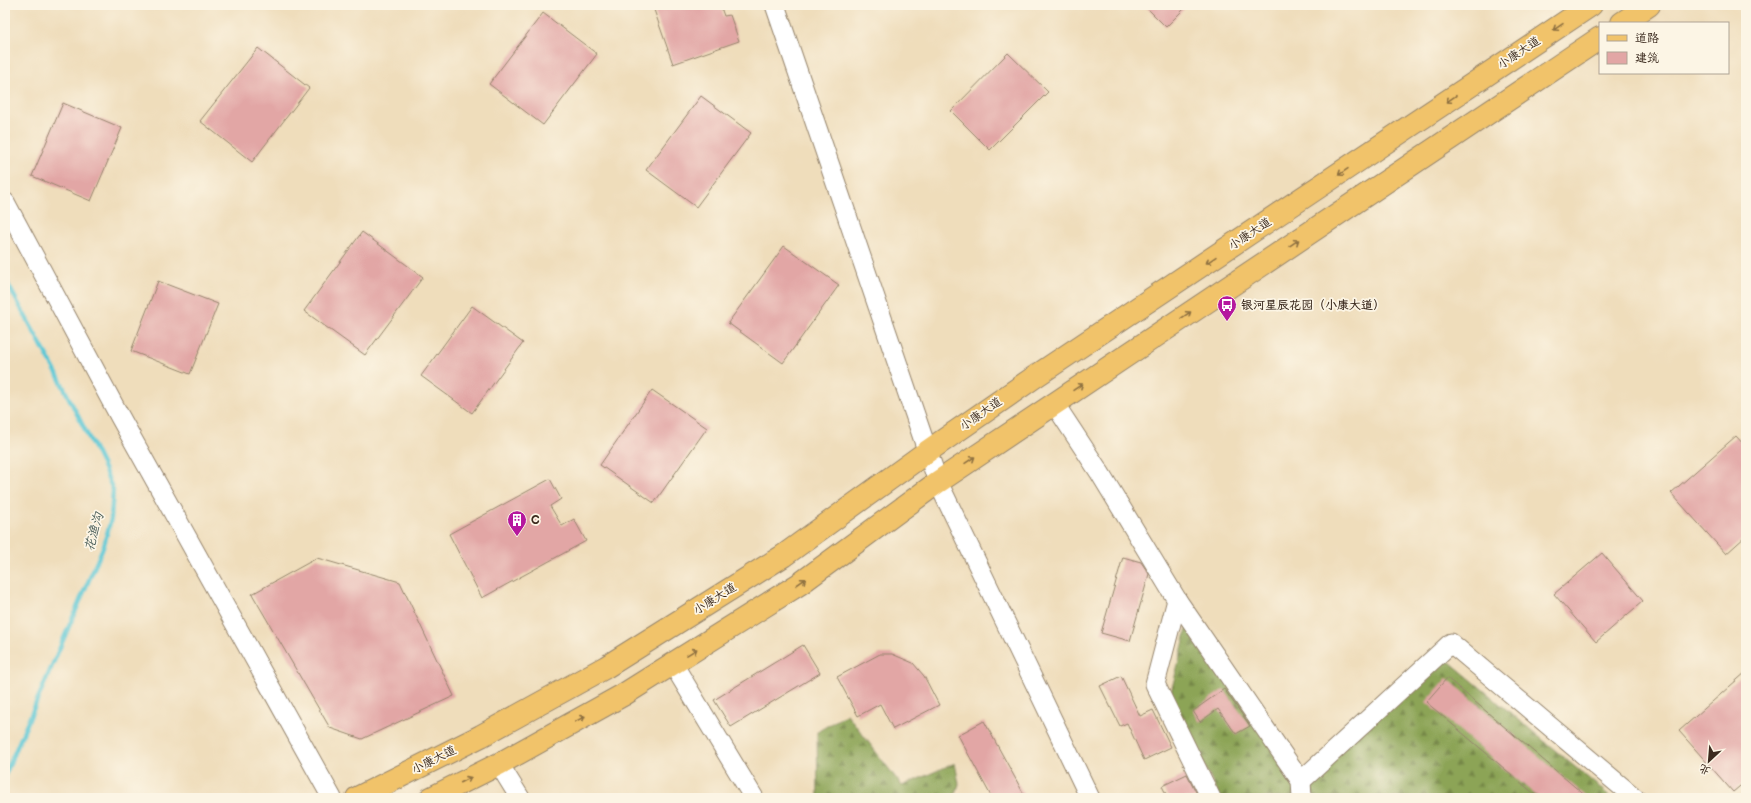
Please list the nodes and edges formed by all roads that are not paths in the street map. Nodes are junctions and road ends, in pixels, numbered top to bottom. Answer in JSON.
{"nodes":[{"id":1,"x":775,"y":5,"type":"edge"},
{"id":2,"x":1591,"y":5,"type":"edge"},
{"id":3,"x":1649,"y":5,"type":"edge"},
{"id":4,"x":1624,"y":22,"type":"edge"},
{"id":5,"x":1599,"y":39,"type":"edge"},
{"id":6,"x":5,"y":202,"type":"edge"},
{"id":7,"x":1054,"y":403,"type":"junction"},
{"id":8,"x":928,"y":451,"type":"junction"},
{"id":9,"x":938,"y":482,"type":"junction"},
{"id":10,"x":1177,"y":600,"type":"junction"},
{"id":11,"x":673,"y":664,"type":"junction"},
{"id":12,"x":499,"y":764,"type":"junction"},
{"id":13,"x":1301,"y":789,"type":"edge"},
{"id":14,"x":332,"y":798,"type":"edge"},
{"id":15,"x":357,"y":798,"type":"edge"},
{"id":16,"x":431,"y":798,"type":"edge"},
{"id":17,"x":520,"y":798,"type":"edge"},
{"id":18,"x":754,"y":798,"type":"edge"},
{"id":19,"x":1090,"y":798,"type":"edge"},
{"id":20,"x":1211,"y":798,"type":"edge"},
{"id":21,"x":1636,"y":798,"type":"edge"}],
"edges":[{"from":1,"to":8,"type":"street"},
{"from":2,"to":8,"type":"main road","name":"小康大道","one_way":true},
{"from":3,"to":4,"type":"main road"},
{"from":7,"to":5,"type":"main road","one_way":true},
{"from":6,"to":14,"type":"street"},
{"from":9,"to":7,"type":"main road","one_way":true},
{"from":7,"to":10,"type":"street"},
{"from":8,"to":9,"type":"street"},
{"from":8,"to":15,"type":"main road","name":"小康大道"},
{"from":11,"to":9,"type":"main road","one_way":true},
{"from":9,"to":19,"type":"street"},
{"from":10,"to":13,"type":"street"},
{"from":10,"to":20,"type":"street"},
{"from":12,"to":11,"type":"main road","one_way":true},
{"from":11,"to":18,"type":"street"},
{"from":16,"to":12,"type":"main road","one_way":true},
{"from":12,"to":17,"type":"street"},
{"from":13,"to":21,"type":"street"}]}
